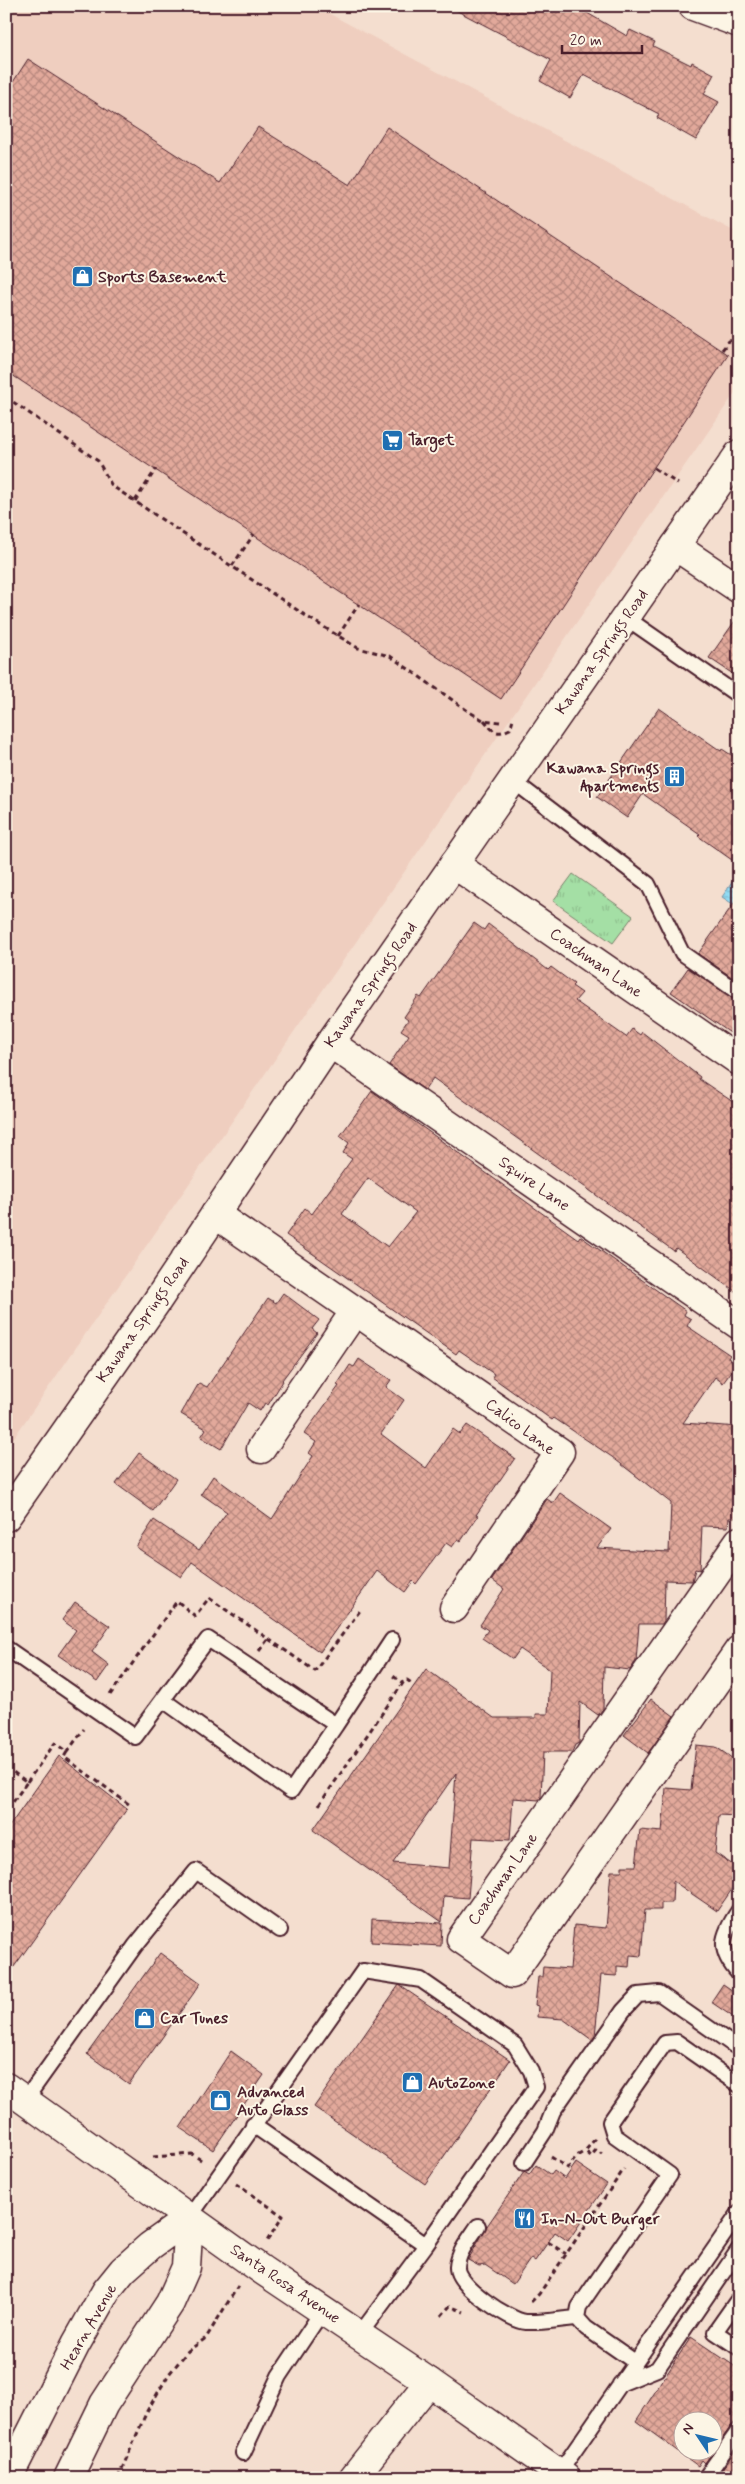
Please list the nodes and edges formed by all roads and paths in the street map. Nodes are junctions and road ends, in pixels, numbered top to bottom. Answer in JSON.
{"nodes":[{"id":1,"x":693,"y":6,"type":"edge"},
{"id":2,"x":739,"y":23,"type":"edge"},
{"id":3,"x":739,"y":339,"type":"edge"},
{"id":4,"x":722,"y":350,"type":"dead end"},
{"id":5,"x":6,"y":397,"type":"edge"},
{"id":6,"x":734,"y":465,"type":"edge"},
{"id":7,"x":654,"y":468,"type":"dead end"},
{"id":8,"x":156,"y":469,"type":"dead end"},
{"id":9,"x":678,"y":484,"type":"dead end"},
{"id":10,"x":135,"y":501,"type":"junction"},
{"id":11,"x":254,"y":534,"type":"dead end"},
{"id":12,"x":675,"y":546,"type":"junction"},
{"id":13,"x":232,"y":566,"type":"junction"},
{"id":14,"x":739,"y":589,"type":"edge"},
{"id":15,"x":359,"y":604,"type":"dead end"},
{"id":16,"x":625,"y":617,"type":"junction"},
{"id":17,"x":338,"y":636,"type":"junction"},
{"id":18,"x":739,"y":696,"type":"edge"},
{"id":19,"x":513,"y":719,"type":"dead end"},
{"id":20,"x":484,"y":720,"type":"junction"},
{"id":21,"x":500,"y":722,"type":"dead end"},
{"id":22,"x":512,"y":780,"type":"junction"},
{"id":23,"x":454,"y":864,"type":"junction"},
{"id":24,"x":739,"y":993,"type":"edge"},
{"id":25,"x":330,"y":1043,"type":"junction"},
{"id":26,"x":739,"y":1061,"type":"edge"},
{"id":27,"x":215,"y":1214,"type":"junction"},
{"id":28,"x":355,"y":1311,"type":"junction"},
{"id":29,"x":739,"y":1324,"type":"edge"},
{"id":30,"x":261,"y":1449,"type":"dead end"},
{"id":31,"x":6,"y":1517,"type":"edge"},
{"id":32,"x":739,"y":1541,"type":"edge"},
{"id":33,"x":454,"y":1608,"type":"dead end"},
{"id":34,"x":392,"y":1640,"type":"dead end"},
{"id":35,"x":6,"y":1648,"type":"edge"},
{"id":36,"x":739,"y":1650,"type":"edge"},
{"id":37,"x":414,"y":1685,"type":"dead end"},
{"id":38,"x":163,"y":1700,"type":"junction"},
{"id":39,"x":336,"y":1725,"type":"junction"},
{"id":40,"x":84,"y":1729,"type":"dead end"},
{"id":41,"x":67,"y":1752,"type":"junction"},
{"id":42,"x":6,"y":1767,"type":"edge"},
{"id":43,"x":28,"y":1782,"type":"junction"},
{"id":44,"x":130,"y":1805,"type":"dead end"},
{"id":45,"x":319,"y":1805,"type":"dead end"},
{"id":46,"x":6,"y":1812,"type":"edge"},
{"id":47,"x":739,"y":1910,"type":"edge"},
{"id":48,"x":280,"y":1930,"type":"dead end"},
{"id":49,"x":739,"y":1974,"type":"edge"},
{"id":50,"x":739,"y":2049,"type":"edge"},
{"id":51,"x":739,"y":2084,"type":"edge"},
{"id":52,"x":13,"y":2095,"type":"edge"},
{"id":53,"x":253,"y":2125,"type":"junction"},
{"id":54,"x":590,"y":2144,"type":"dead end"},
{"id":55,"x":585,"y":2151,"type":"junction"},
{"id":56,"x":545,"y":2153,"type":"dead end"},
{"id":57,"x":610,"y":2159,"type":"dead end"},
{"id":58,"x":524,"y":2163,"type":"dead end"},
{"id":59,"x":617,"y":2164,"type":"dead end"},
{"id":60,"x":739,"y":2213,"type":"edge"},
{"id":61,"x":189,"y":2218,"type":"junction"},
{"id":62,"x":478,"y":2226,"type":"dead end"},
{"id":63,"x":548,"y":2242,"type":"dead end"},
{"id":64,"x":426,"y":2245,"type":"junction"},
{"id":65,"x":739,"y":2249,"type":"edge"},
{"id":66,"x":566,"y":2254,"type":"junction"},
{"id":67,"x":739,"y":2298,"type":"edge"},
{"id":68,"x":525,"y":2301,"type":"dead end"},
{"id":69,"x":323,"y":2310,"type":"junction"},
{"id":70,"x":467,"y":2314,"type":"dead end"},
{"id":71,"x":441,"y":2316,"type":"dead end"},
{"id":72,"x":577,"y":2318,"type":"junction"},
{"id":73,"x":212,"y":2327,"type":"dead end"},
{"id":74,"x":360,"y":2334,"type":"junction"},
{"id":75,"x":739,"y":2348,"type":"edge"},
{"id":76,"x":635,"y":2362,"type":"junction"},
{"id":77,"x":429,"y":2382,"type":"junction"},
{"id":78,"x":620,"y":2384,"type":"junction"},
{"id":79,"x":739,"y":2430,"type":"edge"},
{"id":80,"x":243,"y":2453,"type":"dead end"},
{"id":81,"x":563,"y":2475,"type":"edge"},
{"id":82,"x":8,"y":2478,"type":"edge"},
{"id":83,"x":68,"y":2478,"type":"edge"},
{"id":84,"x":118,"y":2478,"type":"edge"},
{"id":85,"x":353,"y":2478,"type":"edge"},
{"id":86,"x":705,"y":2478,"type":"edge"}],
"edges":[{"from":1,"to":2,"type":"street"},
{"from":3,"to":4,"type":"path"},
{"from":5,"to":10,"type":"path"},
{"from":6,"to":12,"type":"street","name":"Kawana Springs Road"},
{"from":7,"to":9,"type":"path"},
{"from":8,"to":10,"type":"path"},
{"from":10,"to":13,"type":"path"},
{"from":11,"to":13,"type":"path"},
{"from":12,"to":14,"type":"street"},
{"from":12,"to":16,"type":"street","name":"Kawana Springs Road"},
{"from":13,"to":17,"type":"path"},
{"from":15,"to":17,"type":"path"},
{"from":16,"to":18,"type":"lane"},
{"from":16,"to":22,"type":"street","name":"Kawana Springs Road"},
{"from":17,"to":20,"type":"path"},
{"from":19,"to":20,"type":"path"},
{"from":20,"to":21,"type":"path"},
{"from":22,"to":23,"type":"street","name":"Kawana Springs Road"},
{"from":22,"to":24,"type":"lane"},
{"from":23,"to":25,"type":"street","name":"Kawana Springs Road"},
{"from":23,"to":26,"type":"street","name":"Coachman Lane"},
{"from":25,"to":27,"type":"street","name":"Kawana Springs Road"},
{"from":25,"to":29,"type":"street","name":"Squire Lane"},
{"from":27,"to":28,"type":"street","name":"Calico Lane"},
{"from":27,"to":31,"type":"street","name":"Kawana Springs Road"},
{"from":28,"to":30,"type":"street"},
{"from":28,"to":33,"type":"street","name":"Calico Lane"},
{"from":32,"to":36,"type":"street","name":"Coachman Lane"},
{"from":34,"to":39,"type":"lane"},
{"from":35,"to":38,"type":"lane"},
{"from":37,"to":45,"type":"path"},
{"from":38,"to":39,"type":"lane"},
{"from":38,"to":39,"type":"lane"},
{"from":40,"to":41,"type":"path"},
{"from":41,"to":43,"type":"path"},
{"from":41,"to":44,"type":"path"},
{"from":42,"to":43,"type":"path"},
{"from":43,"to":46,"type":"path"},
{"from":47,"to":49,"type":"lane"},
{"from":48,"to":52,"type":"lane"},
{"from":50,"to":58,"type":"lane"},
{"from":51,"to":72,"type":"lane"},
{"from":52,"to":61,"type":"street","name":"Santa Rosa Avenue"},
{"from":53,"to":61,"type":"lane"},
{"from":53,"to":64,"type":"lane"},
{"from":53,"to":64,"type":"lane"},
{"from":54,"to":55,"type":"path"},
{"from":55,"to":56,"type":"path"},
{"from":55,"to":57,"type":"path"},
{"from":59,"to":66,"type":"path"},
{"from":60,"to":76,"type":"lane"},
{"from":61,"to":69,"type":"street","name":"Santa Rosa Avenue"},
{"from":61,"to":82,"type":"street","name":"Hearn Avenue"},
{"from":61,"to":83,"type":"street"},
{"from":62,"to":72,"type":"lane"},
{"from":63,"to":66,"type":"path"},
{"from":64,"to":74,"type":"lane"},
{"from":65,"to":78,"type":"lane"},
{"from":66,"to":68,"type":"path"},
{"from":67,"to":75,"type":"lane"},
{"from":69,"to":74,"type":"street","name":"Santa Rosa Avenue"},
{"from":69,"to":80,"type":"lane"},
{"from":70,"to":71,"type":"path"},
{"from":72,"to":76,"type":"lane"},
{"from":73,"to":84,"type":"path"},
{"from":74,"to":77,"type":"street","name":"Santa Rosa Avenue"},
{"from":76,"to":78,"type":"lane"},
{"from":77,"to":81,"type":"street","name":"Santa Rosa Avenue"},
{"from":77,"to":85,"type":"street"},
{"from":78,"to":81,"type":"lane"},
{"from":79,"to":86,"type":"lane"}]}
